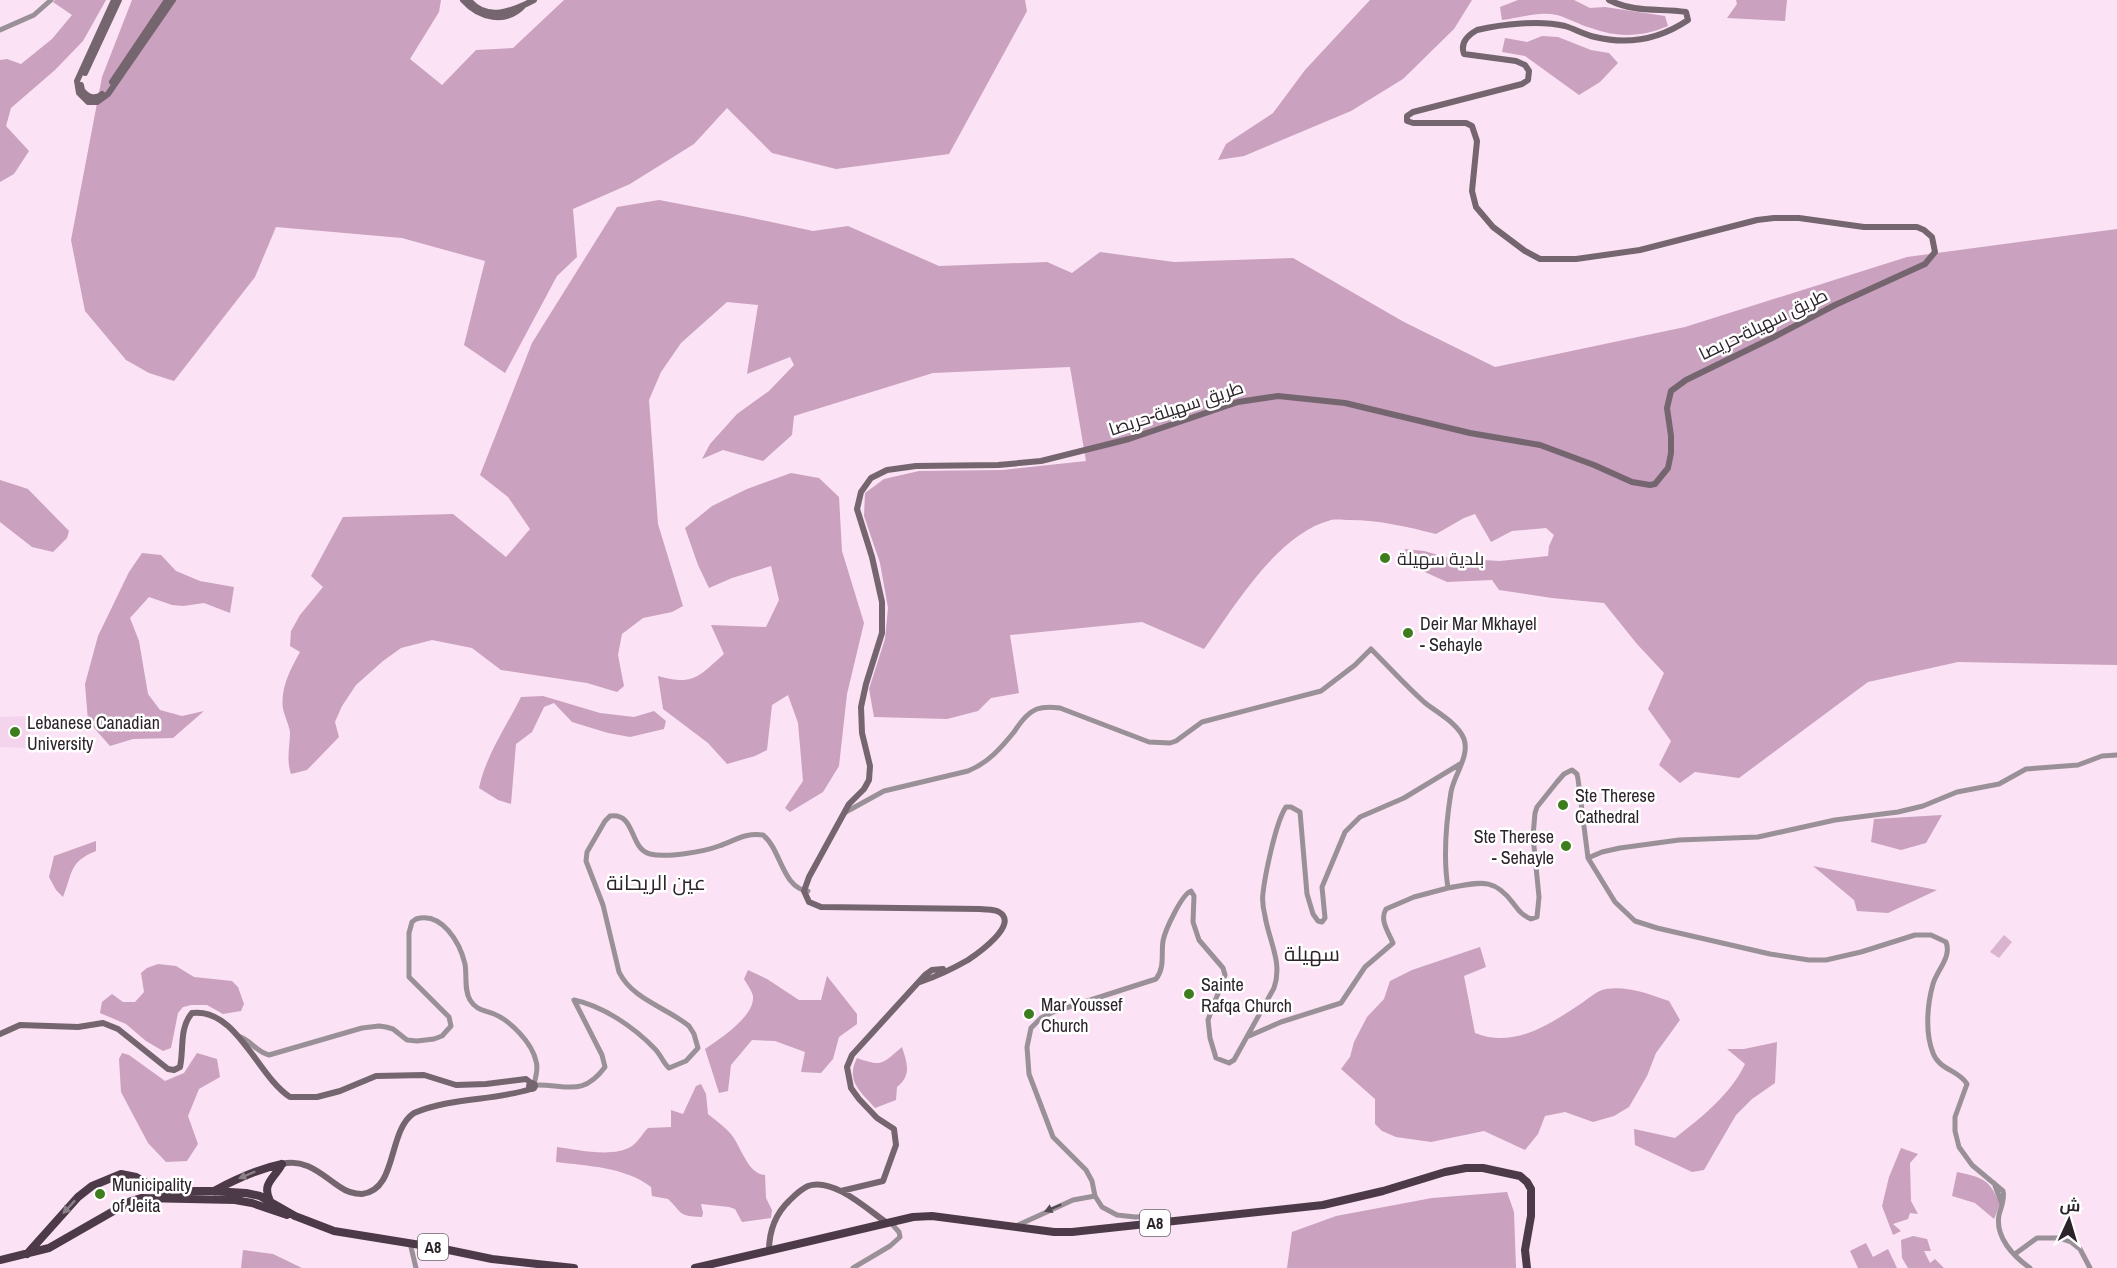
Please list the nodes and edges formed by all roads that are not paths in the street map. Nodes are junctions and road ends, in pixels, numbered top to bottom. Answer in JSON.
{"nodes":[{"id":1,"x":51,"y":0,"type":"edge"},
{"id":2,"x":114,"y":0,"type":"edge"},
{"id":3,"x":119,"y":0,"type":"edge"},
{"id":4,"x":167,"y":0,"type":"edge"},
{"id":5,"x":173,"y":0,"type":"edge"},
{"id":6,"x":463,"y":0,"type":"edge"},
{"id":7,"x":468,"y":0,"type":"edge"},
{"id":8,"x":534,"y":0,"type":"edge"},
{"id":9,"x":1609,"y":0,"type":"edge"},
{"id":10,"x":524,"y":5,"type":"junction"},
{"id":11,"x":0,"y":30,"type":"edge"},
{"id":12,"x":79,"y":84,"type":"junction"},
{"id":13,"x":89,"y":99,"type":"junction"},
{"id":14,"x":2117,"y":755,"type":"edge"},
{"id":15,"x":1461,"y":764,"type":"junction"},
{"id":16,"x":844,"y":813,"type":"junction"},
{"id":17,"x":1588,"y":858,"type":"junction"},
{"id":18,"x":806,"y":888,"type":"junction"},
{"id":19,"x":1449,"y":888,"type":"junction"},
{"id":20,"x":0,"y":1034,"type":"edge"},
{"id":21,"x":238,"y":1036,"type":"junction"},
{"id":22,"x":1249,"y":1036,"type":"junction"},
{"id":23,"x":533,"y":1085,"type":"junction"},
{"id":24,"x":282,"y":1164,"type":"junction"},
{"id":25,"x":267,"y":1190,"type":"junction"},
{"id":26,"x":214,"y":1191,"type":"junction"},
{"id":27,"x":841,"y":1191,"type":"junction"},
{"id":28,"x":260,"y":1196,"type":"junction"},
{"id":29,"x":1095,"y":1196,"type":"junction"},
{"id":30,"x":248,"y":1202,"type":"junction"},
{"id":31,"x":271,"y":1203,"type":"junction"},
{"id":32,"x":295,"y":1216,"type":"junction"},
{"id":33,"x":1163,"y":1222,"type":"junction"},
{"id":34,"x":889,"y":1223,"type":"junction"},
{"id":35,"x":1014,"y":1226,"type":"junction"},
{"id":36,"x":38,"y":1241,"type":"junction"},
{"id":37,"x":410,"y":1243,"type":"junction"},
{"id":38,"x":42,"y":1251,"type":"junction"},
{"id":39,"x":769,"y":1251,"type":"junction"},
{"id":40,"x":27,"y":1254,"type":"junction"},
{"id":41,"x":2015,"y":1254,"type":"junction"},
{"id":42,"x":0,"y":1260,"type":"edge"},
{"id":43,"x":2028,"y":1267,"type":"edge"},
{"id":44,"x":416,"y":1268,"type":"edge"},
{"id":45,"x":574,"y":1268,"type":"edge"},
{"id":46,"x":695,"y":1268,"type":"edge"},
{"id":47,"x":854,"y":1268,"type":"edge"},
{"id":48,"x":1527,"y":1268,"type":"edge"},
{"id":49,"x":2090,"y":1268,"type":"edge"}],
"edges":[{"from":1,"to":11,"type":"street"},
{"from":2,"to":12,"type":"main road"},
{"from":3,"to":12,"type":"main road"},
{"from":4,"to":13,"type":"main road"},
{"from":5,"to":13,"type":"main road"},
{"from":6,"to":10,"type":"main road"},
{"from":7,"to":10,"type":"main road"},
{"from":8,"to":10,"type":"main road"},
{"from":9,"to":16,"type":"main road","name":"طريق سهيلة-حريصا"},
{"from":12,"to":13,"type":"main road"},
{"from":14,"to":17,"type":"street"},
{"from":15,"to":16,"type":"street"},
{"from":15,"to":19,"type":"street"},
{"from":15,"to":22,"type":"street"},
{"from":16,"to":18,"type":"main road","name":"طريق سهيلة-حريصا"},
{"from":17,"to":19,"type":"street"},
{"from":17,"to":41,"type":"street"},
{"from":18,"to":23,"type":"street"},
{"from":18,"to":27,"type":"main road"},
{"from":19,"to":22,"type":"street"},
{"from":20,"to":21,"type":"main road"},
{"from":21,"to":23,"type":"main road"},
{"from":21,"to":23,"type":"street"},
{"from":22,"to":29,"type":"street"},
{"from":23,"to":24,"type":"main road"},
{"from":24,"to":25,"type":"highway"},
{"from":24,"to":26,"type":"highway","one_way":true},
{"from":25,"to":28,"type":"highway"},
{"from":25,"to":31,"type":"highway"},
{"from":26,"to":28,"type":"highway","number":"A8"},
{"from":26,"to":36,"type":"highway","number":"A8","one_way":true},
{"from":27,"to":34,"type":"main road"},
{"from":27,"to":39,"type":"main road"},
{"from":28,"to":30,"type":"highway"},
{"from":28,"to":31,"type":"highway","number":"A8"},
{"from":29,"to":33,"type":"street"},
{"from":29,"to":35,"type":"street","one_way":true},
{"from":30,"to":32,"type":"highway","number":"A8"},
{"from":30,"to":38,"type":"highway","number":"A8"},
{"from":31,"to":32,"type":"highway","number":"A8"},
{"from":32,"to":37,"type":"highway","number":"A8"},
{"from":33,"to":35,"type":"highway","number":"A8"},
{"from":33,"to":48,"type":"highway","number":"A8"},
{"from":34,"to":35,"type":"highway","number":"A8"},
{"from":34,"to":39,"type":"highway","number":"A8"},
{"from":34,"to":47,"type":"street"},
{"from":36,"to":38,"type":"highway"},
{"from":36,"to":40,"type":"highway","number":"A8"},
{"from":37,"to":44,"type":"street"},
{"from":37,"to":45,"type":"highway","number":"A8"},
{"from":38,"to":40,"type":"highway","number":"A8"},
{"from":39,"to":46,"type":"highway","number":"A8"},
{"from":40,"to":42,"type":"highway","number":"A8"},
{"from":41,"to":43,"type":"street"},
{"from":41,"to":49,"type":"street"}]}
